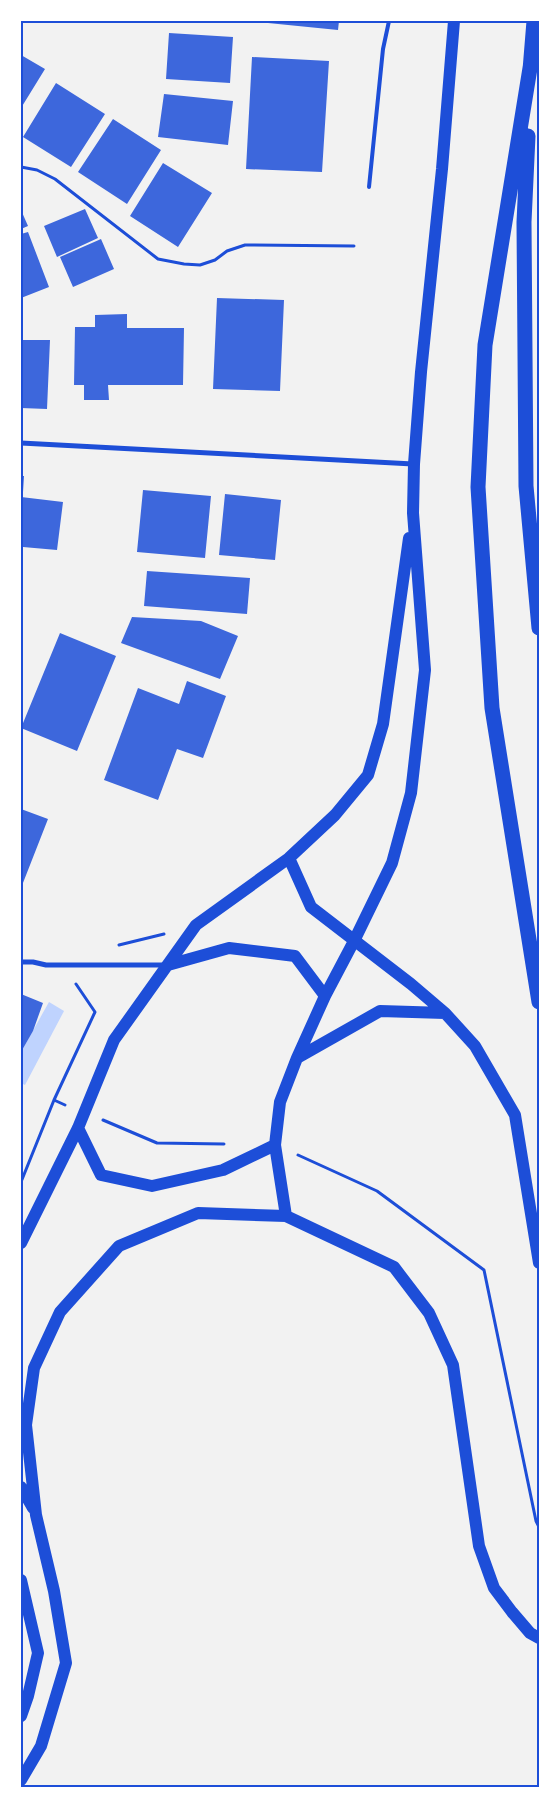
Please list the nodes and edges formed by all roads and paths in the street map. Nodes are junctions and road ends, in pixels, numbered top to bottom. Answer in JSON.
{"nodes":[{"id":1,"x":389,"y":21,"type":"edge"},
{"id":2,"x":454,"y":21,"type":"edge"},
{"id":3,"x":534,"y":21,"type":"edge"},
{"id":4,"x":531,"y":62,"type":"junction"},
{"id":5,"x":21,"y":167,"type":"edge"},
{"id":6,"x":369,"y":187,"type":"dead end"},
{"id":7,"x":354,"y":246,"type":"dead end"},
{"id":8,"x":21,"y":443,"type":"edge"},
{"id":9,"x":414,"y":464,"type":"junction"},
{"id":10,"x":413,"y":513,"type":"junction"},
{"id":11,"x":539,"y":628,"type":"edge"},
{"id":12,"x":289,"y":858,"type":"junction"},
{"id":13,"x":354,"y":941,"type":"junction"},
{"id":14,"x":21,"y":962,"type":"edge"},
{"id":15,"x":168,"y":965,"type":"junction"},
{"id":16,"x":69,"y":982,"type":"dead end"},
{"id":17,"x":325,"y":996,"type":"junction"},
{"id":18,"x":539,"y":1002,"type":"edge"},
{"id":19,"x":445,"y":1013,"type":"junction"},
{"id":20,"x":297,"y":1058,"type":"junction"},
{"id":21,"x":54,"y":1100,"type":"dead end"},
{"id":22,"x":78,"y":1128,"type":"junction"},
{"id":23,"x":275,"y":1145,"type":"junction"},
{"id":24,"x":286,"y":1216,"type":"junction"},
{"id":25,"x":21,"y":1243,"type":"edge"},
{"id":26,"x":539,"y":1263,"type":"edge"},
{"id":27,"x":21,"y":1487,"type":"edge"},
{"id":28,"x":36,"y":1515,"type":"junction"},
{"id":29,"x":21,"y":1580,"type":"edge"},
{"id":30,"x":539,"y":1638,"type":"edge"},
{"id":31,"x":21,"y":1716,"type":"edge"},
{"id":32,"x":21,"y":1780,"type":"edge"}],
"edges":[{"from":1,"to":6,"type":"lane"},
{"from":2,"to":9,"type":"main road"},
{"from":3,"to":4,"type":"highway"},
{"from":4,"to":11,"type":"highway"},
{"from":4,"to":18,"type":"highway"},
{"from":5,"to":7,"type":"path"},
{"from":8,"to":9,"type":"street"},
{"from":9,"to":10,"type":"main road"},
{"from":10,"to":12,"type":"main road"},
{"from":10,"to":13,"type":"main road"},
{"from":12,"to":13,"type":"main road"},
{"from":12,"to":15,"type":"main road"},
{"from":13,"to":17,"type":"main road"},
{"from":13,"to":19,"type":"main road"},
{"from":14,"to":15,"type":"street"},
{"from":15,"to":17,"type":"main road"},
{"from":15,"to":22,"type":"main road"},
{"from":16,"to":21,"type":"path"},
{"from":17,"to":20,"type":"main road"},
{"from":19,"to":20,"type":"main road"},
{"from":19,"to":26,"type":"main road"},
{"from":20,"to":23,"type":"main road"},
{"from":22,"to":23,"type":"main road"},
{"from":22,"to":25,"type":"main road"},
{"from":23,"to":24,"type":"main road"},
{"from":24,"to":28,"type":"main road"},
{"from":24,"to":30,"type":"main road"},
{"from":27,"to":28,"type":"main road"},
{"from":28,"to":32,"type":"main road"},
{"from":29,"to":31,"type":"main road"}]}
